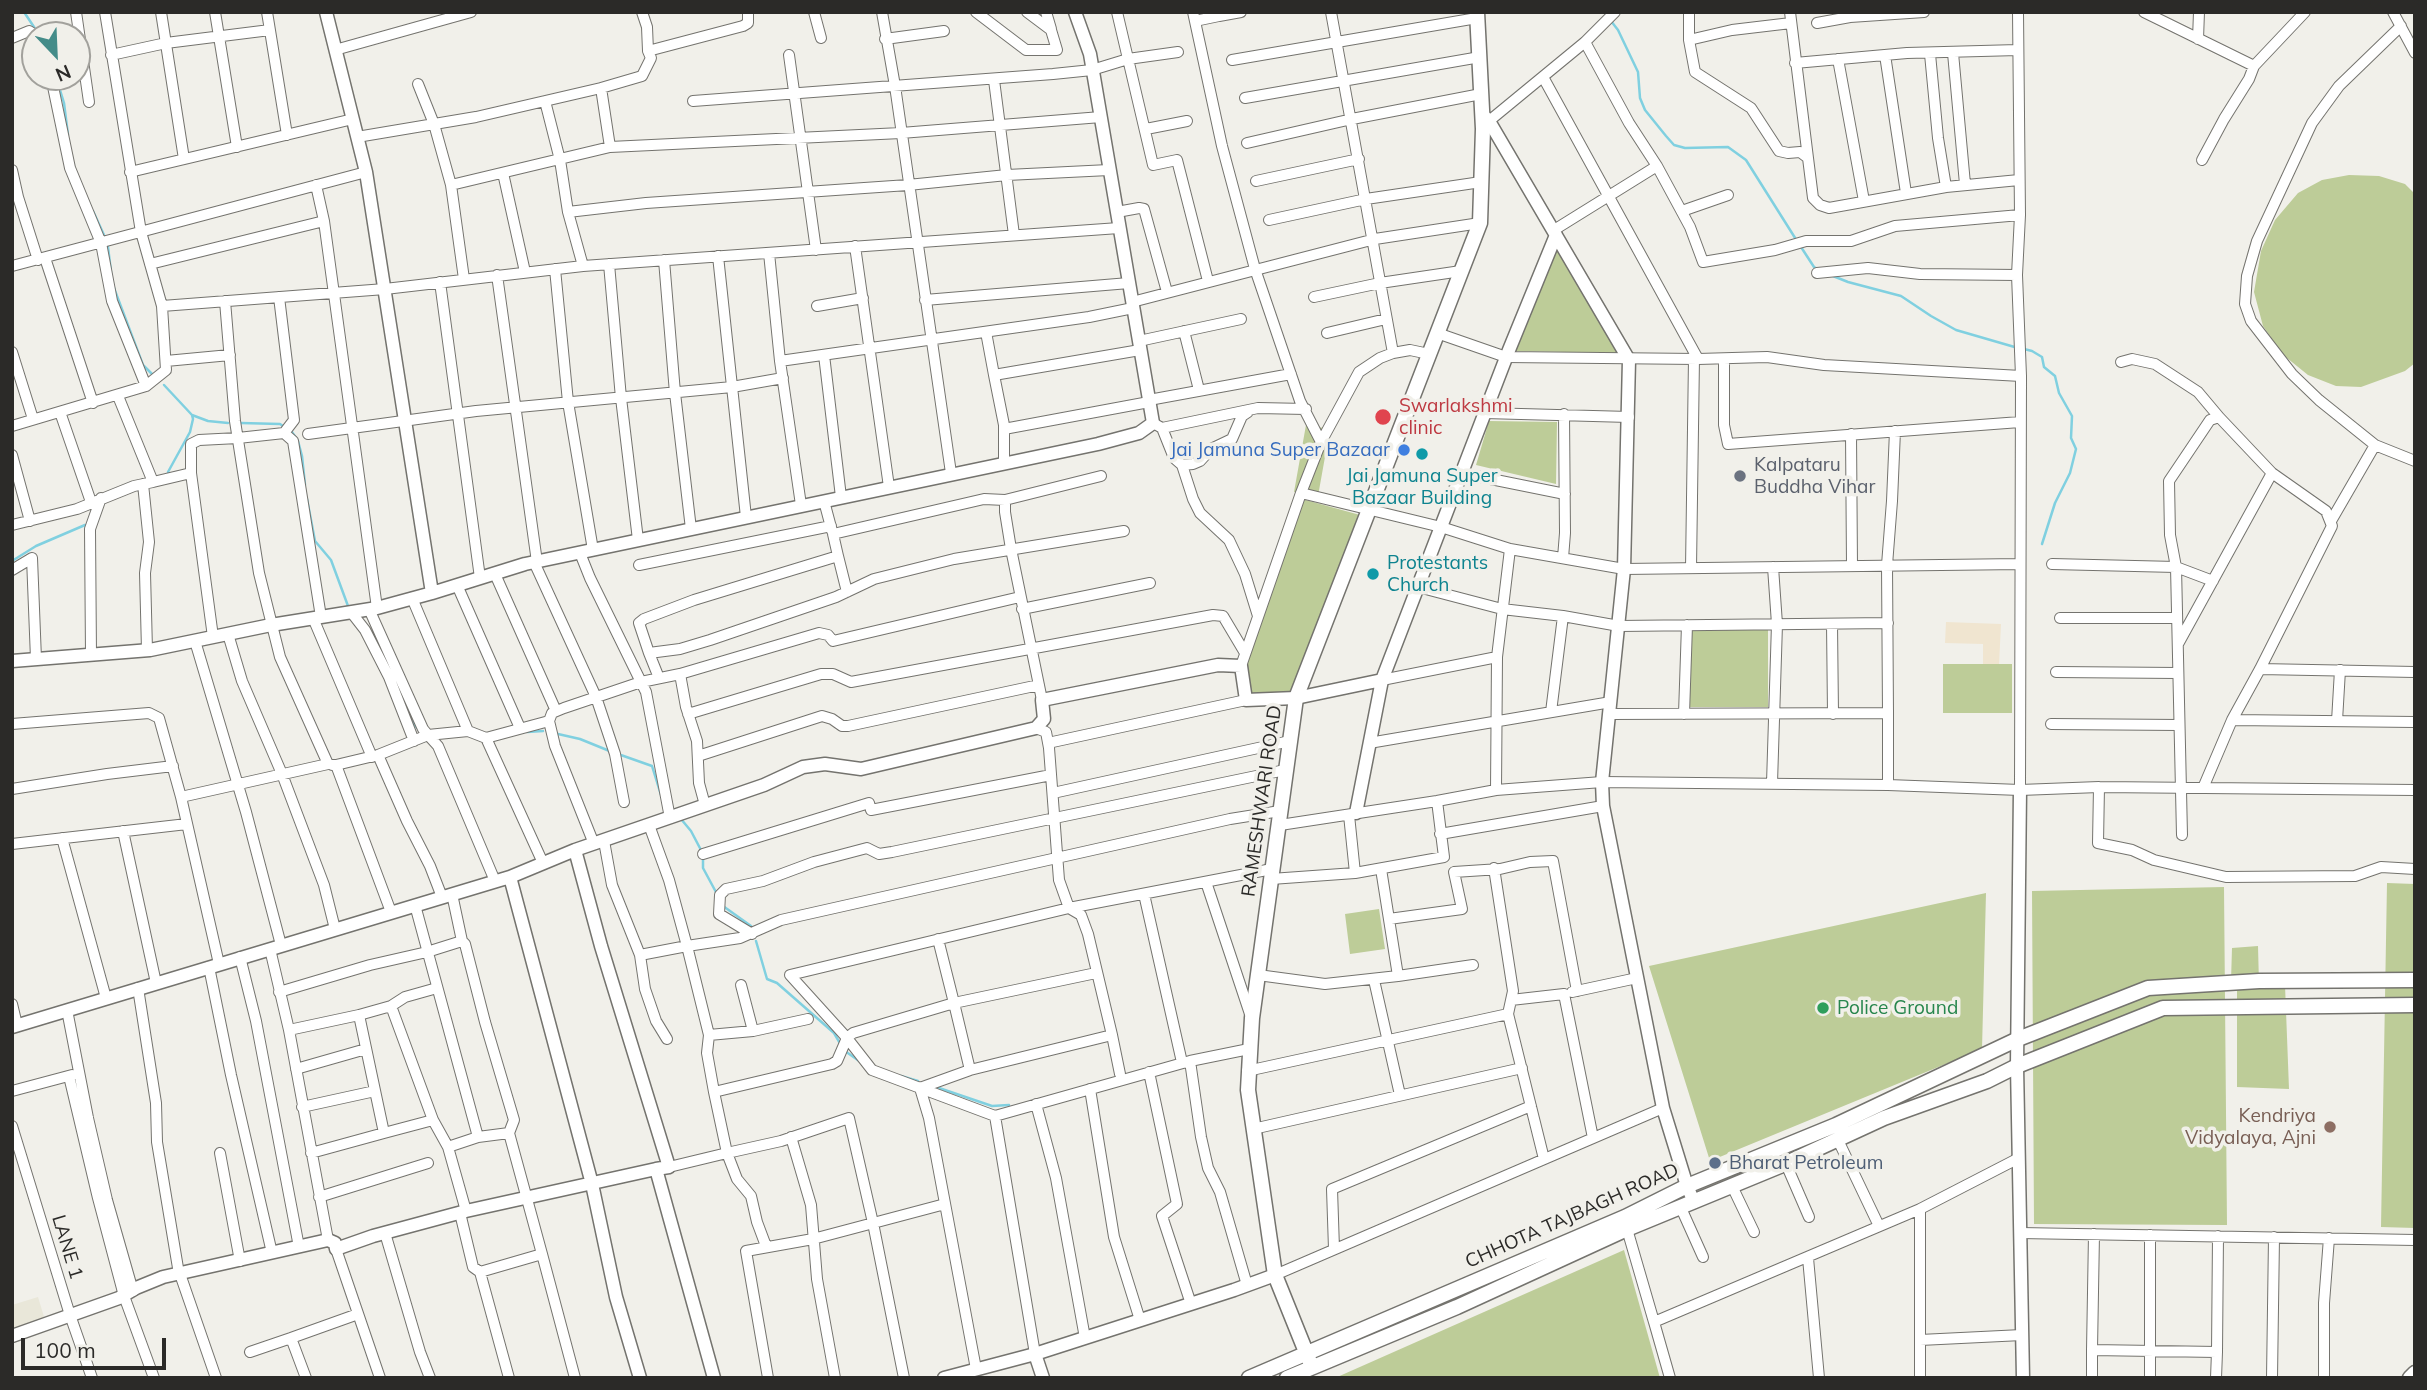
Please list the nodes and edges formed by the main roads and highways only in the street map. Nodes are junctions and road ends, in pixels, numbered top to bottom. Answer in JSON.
{"nodes":[{"id":1,"x":1477,"y":15,"type":"edge"},
{"id":2,"x":2415,"y":980,"type":"edge"},
{"id":3,"x":2415,"y":1005,"type":"edge"},
{"id":4,"x":1305,"y":1353,"type":"junction"},
{"id":5,"x":1312,"y":1367,"type":"junction"},
{"id":6,"x":2415,"y":1373,"type":"edge"},
{"id":7,"x":1249,"y":1378,"type":"edge"},
{"id":8,"x":1287,"y":1378,"type":"edge"},
{"id":9,"x":2410,"y":1378,"type":"edge"}],
"edges":[{"from":1,"to":4,"type":"main road","name":"RAMESHWARI ROAD"},
{"from":2,"to":4,"type":"main road","name":"CHHOTA TAJBAGH ROAD"},
{"from":3,"to":5,"type":"main road"},
{"from":4,"to":5,"type":"main road","name":"RAMESHWARI ROAD"},
{"from":4,"to":7,"type":"main road","name":"CHHOTA TAJBAGH ROAD"},
{"from":5,"to":8,"type":"main road"},
{"from":6,"to":9,"type":"main road"}]}
